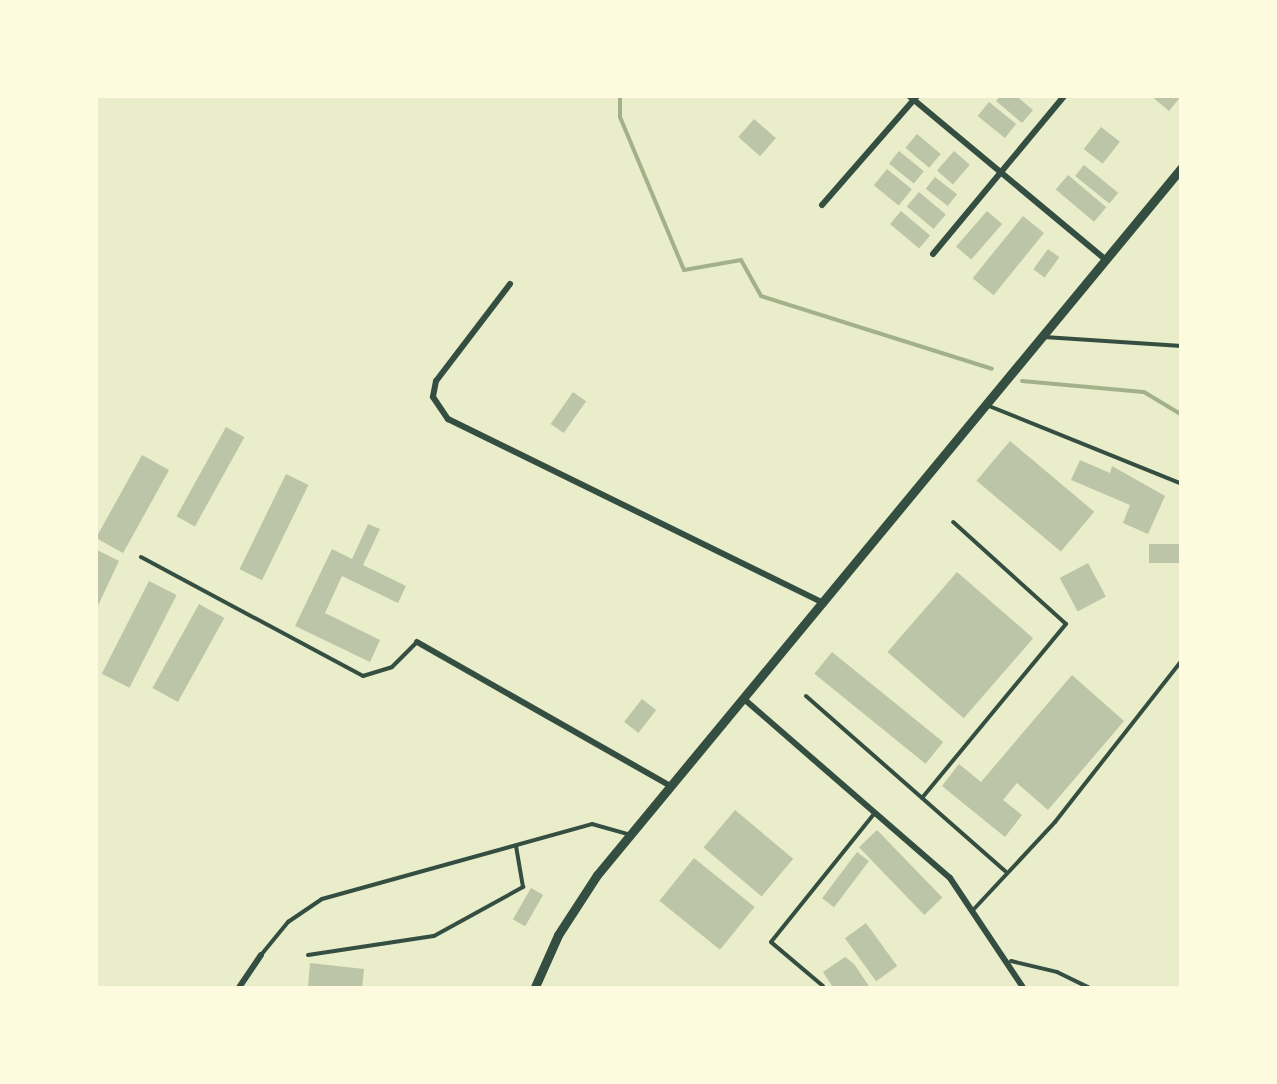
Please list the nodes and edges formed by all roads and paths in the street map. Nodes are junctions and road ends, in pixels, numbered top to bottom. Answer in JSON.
{"nodes":[{"id":1,"x":1064,"y":95,"type":"edge"},
{"id":2,"x":914,"y":97,"type":"edge"},
{"id":3,"x":1182,"y":168,"type":"edge"},
{"id":4,"x":1001,"y":170,"type":"junction"},
{"id":5,"x":822,"y":204,"type":"dead end"},
{"id":6,"x":933,"y":254,"type":"dead end"},
{"id":7,"x":1106,"y":260,"type":"junction"},
{"id":8,"x":510,"y":284,"type":"dead end"},
{"id":9,"x":1044,"y":337,"type":"junction"},
{"id":10,"x":1182,"y":346,"type":"edge"},
{"id":11,"x":988,"y":406,"type":"junction"},
{"id":12,"x":1182,"y":484,"type":"edge"},
{"id":13,"x":953,"y":522,"type":"dead end"},
{"id":14,"x":141,"y":557,"type":"dead end"},
{"id":15,"x":824,"y":604,"type":"junction"},
{"id":16,"x":418,"y":642,"type":"joint"},
{"id":17,"x":1182,"y":660,"type":"edge"},
{"id":18,"x":806,"y":696,"type":"dead end"},
{"id":19,"x":744,"y":699,"type":"junction"},
{"id":20,"x":670,"y":786,"type":"junction"},
{"id":21,"x":922,"y":798,"type":"junction"},
{"id":22,"x":876,"y":811,"type":"junction"},
{"id":23,"x":630,"y":834,"type":"junction"},
{"id":24,"x":516,"y":844,"type":"junction"},
{"id":25,"x":1006,"y":872,"type":"junction"},
{"id":26,"x":974,"y":910,"type":"junction"},
{"id":27,"x":261,"y":955,"type":"joint"},
{"id":28,"x":308,"y":955,"type":"dead end"},
{"id":29,"x":1011,"y":961,"type":"junction"},
{"id":30,"x":823,"y":986,"type":"dead end"},
{"id":31,"x":238,"y":989,"type":"edge"},
{"id":32,"x":534,"y":989,"type":"edge"},
{"id":33,"x":1024,"y":989,"type":"edge"},
{"id":34,"x":1092,"y":989,"type":"edge"}],
"edges":[{"from":1,"to":4,"type":"street"},
{"from":2,"to":4,"type":"street"},
{"from":2,"to":5,"type":"street"},
{"from":3,"to":7,"type":"main road"},
{"from":4,"to":6,"type":"street"},
{"from":4,"to":7,"type":"street"},
{"from":7,"to":9,"type":"main road"},
{"from":8,"to":15,"type":"street"},
{"from":9,"to":10,"type":"lane"},
{"from":9,"to":11,"type":"main road"},
{"from":11,"to":12,"type":"lane"},
{"from":11,"to":15,"type":"main road"},
{"from":13,"to":21,"type":"lane"},
{"from":14,"to":16,"type":"lane"},
{"from":15,"to":19,"type":"main road"},
{"from":16,"to":20,"type":"street"},
{"from":17,"to":25,"type":"lane"},
{"from":18,"to":21,"type":"lane"},
{"from":19,"to":20,"type":"main road"},
{"from":19,"to":22,"type":"street"},
{"from":20,"to":23,"type":"main road"},
{"from":21,"to":25,"type":"lane"},
{"from":22,"to":26,"type":"street"},
{"from":22,"to":30,"type":"lane"},
{"from":23,"to":24,"type":"lane"},
{"from":23,"to":32,"type":"main road"},
{"from":24,"to":27,"type":"lane"},
{"from":24,"to":28,"type":"lane"},
{"from":25,"to":26,"type":"lane"},
{"from":26,"to":29,"type":"street"},
{"from":27,"to":31,"type":"street"},
{"from":29,"to":33,"type":"street"},
{"from":29,"to":34,"type":"lane"}]}
